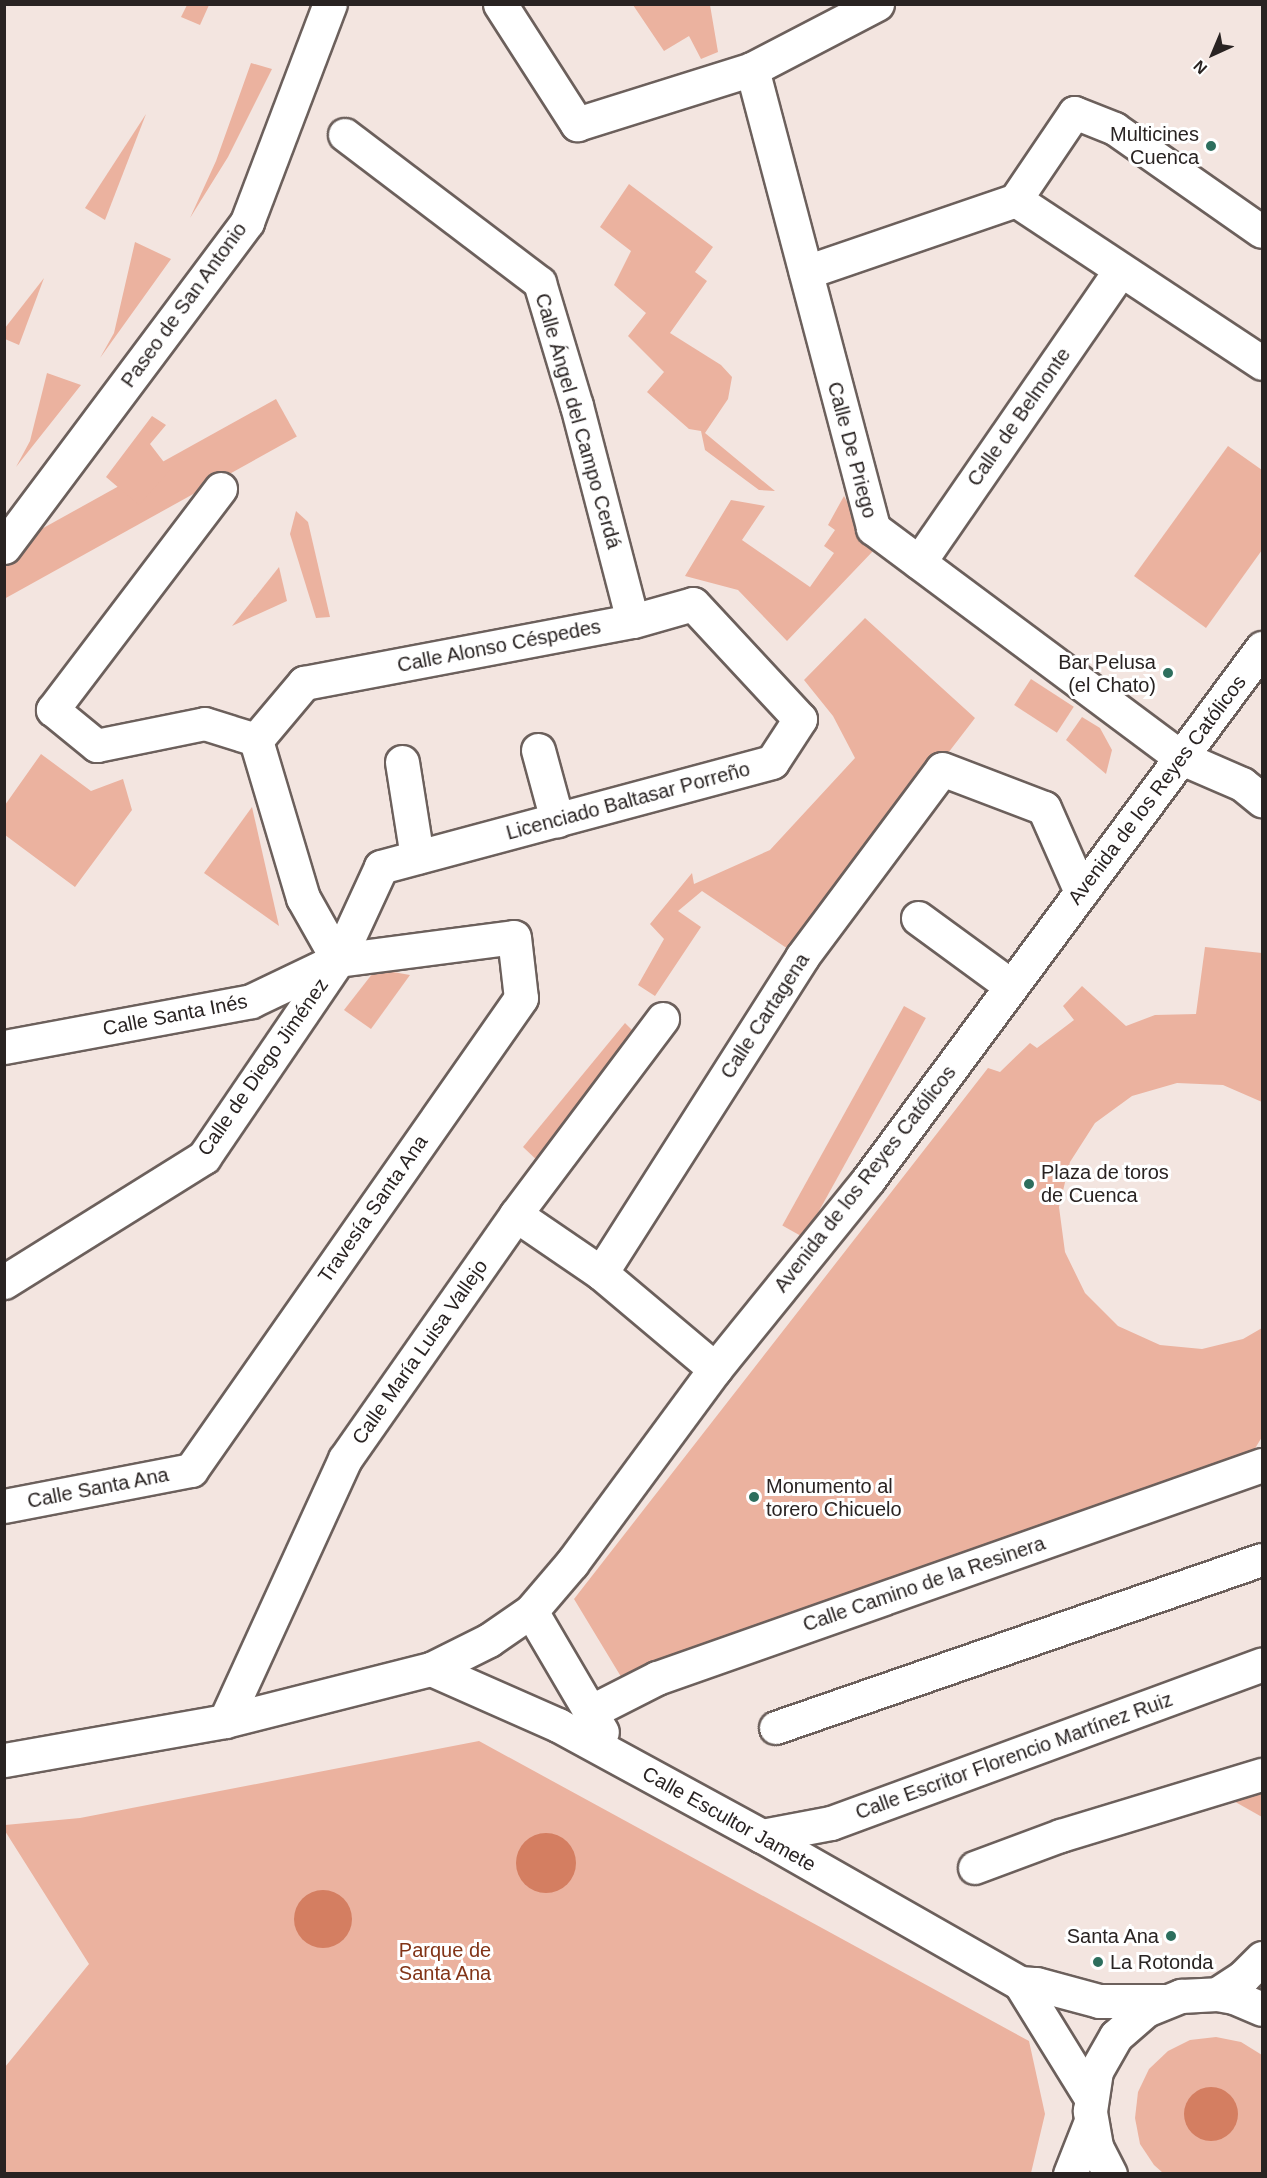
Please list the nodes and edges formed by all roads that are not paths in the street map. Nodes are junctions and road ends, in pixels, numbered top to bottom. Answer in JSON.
{"nodes":[{"id":1,"x":330,"y":4,"type":"edge"},
{"id":2,"x":500,"y":4,"type":"edge"},
{"id":3,"x":877,"y":4,"type":"edge"},
{"id":4,"x":752,"y":69,"type":"junction"},
{"id":5,"x":345,"y":135,"type":"dead end"},
{"id":6,"x":1016,"y":200,"type":"junction"},
{"id":7,"x":1263,"y":232,"type":"edge"},
{"id":8,"x":1120,"y":271,"type":"junction"},
{"id":9,"x":806,"y":272,"type":"junction"},
{"id":10,"x":1263,"y":363,"type":"edge"},
{"id":11,"x":220,"y":489,"type":"dead end"},
{"id":12,"x":4,"y":547,"type":"edge"},
{"id":13,"x":919,"y":562,"type":"junction"},
{"id":14,"x":693,"y":604,"type":"joint"},
{"id":15,"x":633,"y":621,"type":"junction"},
{"id":16,"x":1263,"y":648,"type":"edge"},
{"id":17,"x":256,"y":741,"type":"junction"},
{"id":18,"x":538,"y":750,"type":"dead end"},
{"id":19,"x":1182,"y":758,"type":"junction"},
{"id":20,"x":402,"y":762,"type":"dead end"},
{"id":21,"x":1263,"y":800,"type":"edge"},
{"id":22,"x":557,"y":820,"type":"junction"},
{"id":23,"x":417,"y":857,"type":"junction"},
{"id":24,"x":1081,"y":892,"type":"junction"},
{"id":25,"x":918,"y":918,"type":"dead end"},
{"id":26,"x":514,"y":937,"type":"joint"},
{"id":27,"x":338,"y":960,"type":"junction"},
{"id":28,"x":1011,"y":986,"type":"junction"},
{"id":29,"x":663,"y":1019,"type":"dead end"},
{"id":30,"x":4,"y":1047,"type":"edge"},
{"id":31,"x":516,"y":1215,"type":"junction"},
{"id":32,"x":601,"y":1273,"type":"junction"},
{"id":33,"x":4,"y":1282,"type":"edge"},
{"id":34,"x":716,"y":1369,"type":"junction"},
{"id":35,"x":1263,"y":1465,"type":"edge"},
{"id":36,"x":191,"y":1470,"type":"joint"},
{"id":37,"x":4,"y":1506,"type":"edge"},
{"id":38,"x":1263,"y":1560,"type":"edge"},
{"id":39,"x":531,"y":1611,"type":"junction"},
{"id":40,"x":1263,"y":1664,"type":"edge"},
{"id":41,"x":431,"y":1670,"type":"junction"},
{"id":42,"x":590,"y":1712,"type":"junction"},
{"id":43,"x":225,"y":1721,"type":"junction"},
{"id":44,"x":776,"y":1728,"type":"dead end"},
{"id":45,"x":619,"y":1759,"type":"junction"},
{"id":46,"x":6,"y":1761,"type":"edge"},
{"id":47,"x":1263,"y":1775,"type":"edge"},
{"id":48,"x":762,"y":1836,"type":"junction"},
{"id":49,"x":975,"y":1868,"type":"dead end"},
{"id":50,"x":1263,"y":1958,"type":"edge"},
{"id":51,"x":1020,"y":1983,"type":"junction"},
{"id":52,"x":1216,"y":1994,"type":"junction"},
{"id":53,"x":1164,"y":2001,"type":"junction"},
{"id":54,"x":1263,"y":2009,"type":"edge"},
{"id":55,"x":1091,"y":2109,"type":"junction"},
{"id":56,"x":1070,"y":2174,"type":"edge"},
{"id":57,"x":1110,"y":2174,"type":"edge"}],
"edges":[{"from":1,"to":12,"type":"street","name":"Paseo de San Antonio"},
{"from":2,"to":4,"type":"street"},
{"from":3,"to":4,"type":"street"},
{"from":4,"to":9,"type":"street","name":"Calle De Priego"},
{"from":5,"to":15,"type":"street","name":"Calle Ángel del Campo Cerdá"},
{"from":6,"to":7,"type":"street"},
{"from":6,"to":8,"type":"street"},
{"from":6,"to":9,"type":"street"},
{"from":8,"to":10,"type":"street"},
{"from":8,"to":13,"type":"street","name":"Calle de Belmonte"},
{"from":9,"to":13,"type":"street","name":"Calle De Priego"},
{"from":11,"to":17,"type":"street"},
{"from":13,"to":19,"type":"street","name":"Calle De Priego"},
{"from":14,"to":15,"type":"street","name":"Calle Alonso Céspedes"},
{"from":14,"to":22,"type":"street","name":"Licenciado Baltasar Porreño"},
{"from":15,"to":17,"type":"street","name":"Calle Alonso Céspedes"},
{"from":16,"to":19,"type":"street","name":"Avenida de los Reyes Católicos"},
{"from":17,"to":27,"type":"street"},
{"from":18,"to":22,"type":"street"},
{"from":19,"to":21,"type":"street","name":"Calle De Priego"},
{"from":19,"to":24,"type":"street","name":"Avenida de los Reyes Católicos"},
{"from":20,"to":23,"type":"street"},
{"from":22,"to":23,"type":"street","name":"Licenciado Baltasar Porreño"},
{"from":23,"to":27,"type":"street","name":"Licenciado Baltasar Porreño"},
{"from":24,"to":28,"type":"street","name":"Avenida de los Reyes Católicos"},
{"from":24,"to":32,"type":"street","name":"Calle Cartagena"},
{"from":25,"to":28,"type":"street"},
{"from":26,"to":27,"type":"street","name":"Calle de Diego Jiménez"},
{"from":26,"to":36,"type":"street","name":"Travesía Santa Ana"},
{"from":27,"to":30,"type":"street","name":"Calle Santa Inés"},
{"from":27,"to":33,"type":"street","name":"Calle de Diego Jiménez"},
{"from":28,"to":34,"type":"street","name":"Avenida de los Reyes Católicos"},
{"from":29,"to":31,"type":"street"},
{"from":31,"to":32,"type":"street"},
{"from":31,"to":43,"type":"street","name":"Calle María Luisa Vallejo"},
{"from":32,"to":34,"type":"street"},
{"from":34,"to":39,"type":"street","name":"Avenida de los Reyes Católicos"},
{"from":35,"to":42,"type":"street","name":"Calle Camino de la Resinera"},
{"from":36,"to":37,"type":"street","name":"Calle Santa Ana"},
{"from":38,"to":44,"type":"street"},
{"from":39,"to":41,"type":"street","name":"Avenida de los Reyes Católicos"},
{"from":39,"to":42,"type":"street"},
{"from":40,"to":48,"type":"street","name":"Calle Escritor Florencio Martínez Ruiz"},
{"from":41,"to":43,"type":"street","name":"Avenida de los Reyes Católicos"},
{"from":41,"to":45,"type":"street","name":"Calle Escultor Jamete"},
{"from":42,"to":45,"type":"street"},
{"from":43,"to":46,"type":"street","name":"Avenida de los Reyes Católicos"},
{"from":45,"to":48,"type":"street","name":"Calle Escultor Jamete"},
{"from":47,"to":49,"type":"street"},
{"from":48,"to":51,"type":"street","name":"Calle Escultor Jamete"},
{"from":50,"to":52,"type":"street"},
{"from":51,"to":53,"type":"street","name":"Calle Escultor Jamete"},
{"from":51,"to":55,"type":"street","name":"Calle Escultor Jamete"},
{"from":52,"to":53,"type":"street"},
{"from":52,"to":54,"type":"street"},
{"from":53,"to":55,"type":"street"},
{"from":55,"to":56,"type":"street"},
{"from":55,"to":57,"type":"street"}]}
